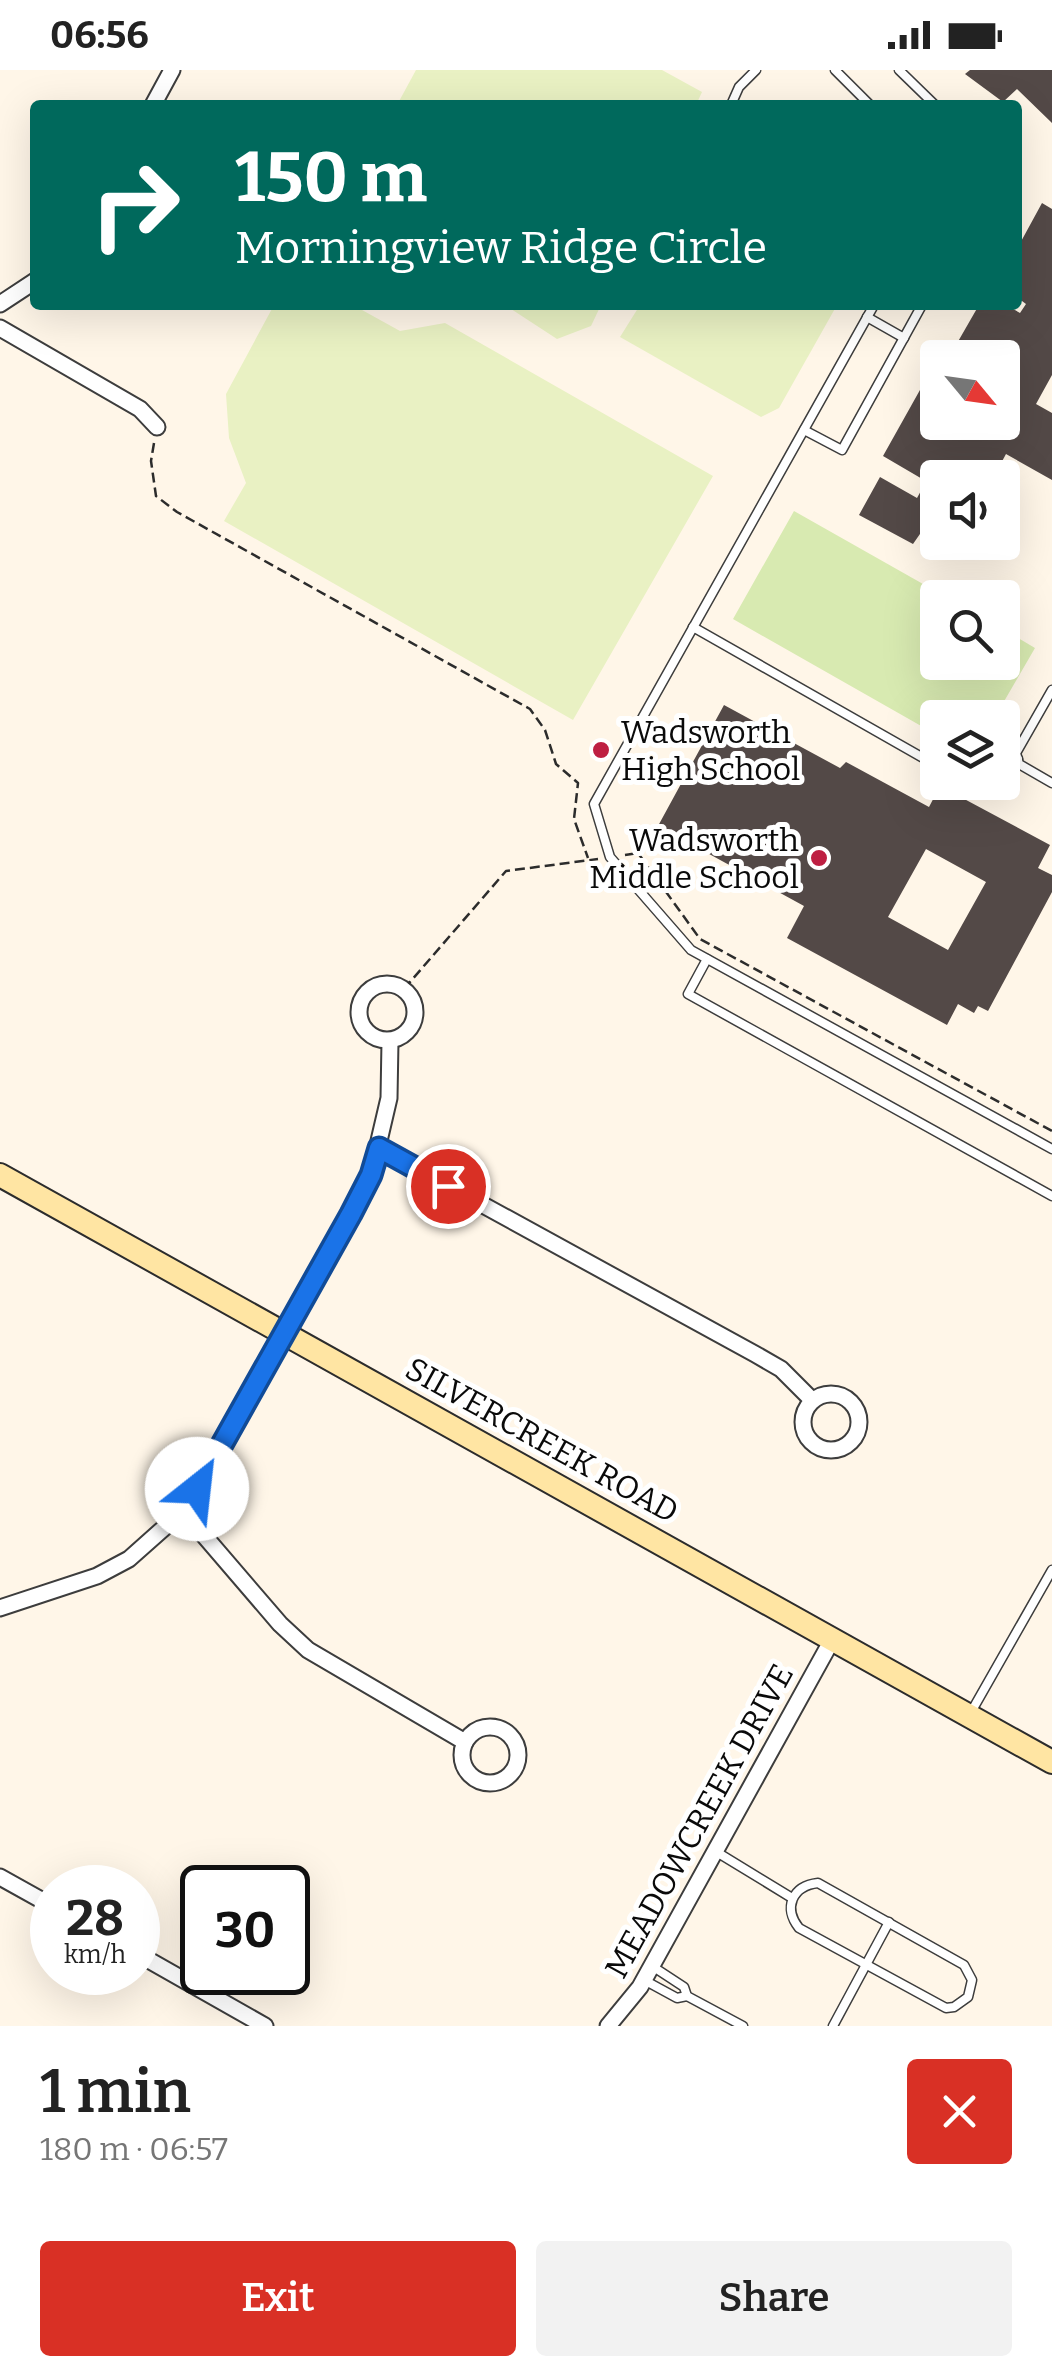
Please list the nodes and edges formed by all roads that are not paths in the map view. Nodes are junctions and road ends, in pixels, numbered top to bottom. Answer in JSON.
{"nodes":[{"id":1,"x":172,"y":70,"type":"edge"},
{"id":2,"x":756,"y":70,"type":"edge"},
{"id":3,"x":835,"y":70,"type":"edge"},
{"id":4,"x":899,"y":70,"type":"edge"},
{"id":5,"x":155,"y":100,"type":"edge"},
{"id":6,"x":733,"y":100,"type":"edge"},
{"id":7,"x":865,"y":100,"type":"edge"},
{"id":8,"x":930,"y":100,"type":"edge"},
{"id":9,"x":30,"y":284,"type":"edge"},
{"id":10,"x":0,"y":304,"type":"edge"},
{"id":11,"x":872,"y":310,"type":"edge"},
{"id":12,"x":919,"y":310,"type":"edge"},
{"id":13,"x":868,"y":317,"type":"junction"},
{"id":14,"x":0,"y":328,"type":"edge"},
{"id":15,"x":904,"y":338,"type":"junction"},
{"id":16,"x":157,"y":427,"type":"road end"},
{"id":17,"x":804,"y":430,"type":"junction"},
{"id":18,"x":693,"y":627,"type":"junction"},
{"id":19,"x":1052,"y":690,"type":"edge"},
{"id":20,"x":1020,"y":746,"type":"edge"},
{"id":21,"x":920,"y":756,"type":"edge"},
{"id":22,"x":1020,"y":764,"type":"edge"},
{"id":23,"x":1052,"y":782,"type":"edge"},
{"id":24,"x":707,"y":959,"type":"junction"},
{"id":25,"x":390,"y":1041,"type":"dead end"},
{"id":26,"x":379,"y":1148,"type":"junction"},
{"id":27,"x":1052,"y":1150,"type":"edge"},
{"id":28,"x":0,"y":1175,"type":"edge"},
{"id":29,"x":1052,"y":1196,"type":"edge"},
{"id":30,"x":284,"y":1333,"type":"junction"},
{"id":31,"x":812,"y":1400,"type":"dead end"},
{"id":32,"x":183,"y":1512,"type":"junction"},
{"id":33,"x":1052,"y":1570,"type":"edge"},
{"id":34,"x":0,"y":1608,"type":"edge"},
{"id":35,"x":832,"y":1640,"type":"junction"},
{"id":36,"x":968,"y":1716,"type":"junction"},
{"id":37,"x":465,"y":1742,"type":"dead end"},
{"id":38,"x":1052,"y":1762,"type":"edge"},
{"id":39,"x":715,"y":1852,"type":"junction"},
{"id":40,"x":0,"y":1877,"type":"edge"},
{"id":41,"x":30,"y":1894,"type":"edge"},
{"id":42,"x":792,"y":1898,"type":"junction"},
{"id":43,"x":889,"y":1922,"type":"junction"},
{"id":44,"x":867,"y":1965,"type":"junction"},
{"id":45,"x":160,"y":1966,"type":"edge"},
{"id":46,"x":648,"y":1973,"type":"junction"},
{"id":47,"x":687,"y":1996,"type":"junction"},
{"id":48,"x":265,"y":2026,"type":"edge"},
{"id":49,"x":608,"y":2026,"type":"edge"},
{"id":50,"x":742,"y":2026,"type":"edge"},
{"id":51,"x":833,"y":2026,"type":"edge"}],
"edges":[{"from":1,"to":5,"type":"street"},
{"from":2,"to":6,"type":"lane"},
{"from":3,"to":7,"type":"lane"},
{"from":4,"to":8,"type":"lane"},
{"from":9,"to":10,"type":"street"},
{"from":11,"to":13,"type":"lane"},
{"from":12,"to":15,"type":"lane"},
{"from":13,"to":15,"type":"lane"},
{"from":13,"to":17,"type":"lane"},
{"from":14,"to":16,"type":"street"},
{"from":15,"to":17,"type":"lane"},
{"from":17,"to":18,"type":"lane"},
{"from":18,"to":21,"type":"lane"},
{"from":18,"to":24,"type":"lane"},
{"from":19,"to":20,"type":"lane"},
{"from":22,"to":23,"type":"lane"},
{"from":24,"to":27,"type":"lane"},
{"from":24,"to":29,"type":"lane"},
{"from":25,"to":26,"type":"street"},
{"from":26,"to":30,"type":"street"},
{"from":26,"to":31,"type":"street"},
{"from":28,"to":30,"type":"street","name":"SILVERCREEK ROAD"},
{"from":30,"to":32,"type":"street"},
{"from":30,"to":35,"type":"street","name":"SILVERCREEK ROAD"},
{"from":32,"to":34,"type":"street"},
{"from":32,"to":37,"type":"street"},
{"from":33,"to":36,"type":"lane"},
{"from":35,"to":36,"type":"street","name":"SILVERCREEK ROAD"},
{"from":35,"to":39,"type":"street","name":"MEADOWCREEK DRIVE"},
{"from":36,"to":38,"type":"street","name":"SILVERCREEK ROAD"},
{"from":39,"to":42,"type":"lane"},
{"from":39,"to":46,"type":"street","name":"MEADOWCREEK DRIVE"},
{"from":40,"to":41,"type":"street"},
{"from":42,"to":43,"type":"lane"},
{"from":42,"to":44,"type":"lane"},
{"from":43,"to":44,"type":"lane"},
{"from":43,"to":44,"type":"lane"},
{"from":44,"to":51,"type":"lane"},
{"from":45,"to":48,"type":"street"},
{"from":46,"to":47,"type":"lane"},
{"from":46,"to":47,"type":"lane"},
{"from":46,"to":49,"type":"street","name":"MEADOWCREEK DRIVE"},
{"from":47,"to":50,"type":"lane"}]}
